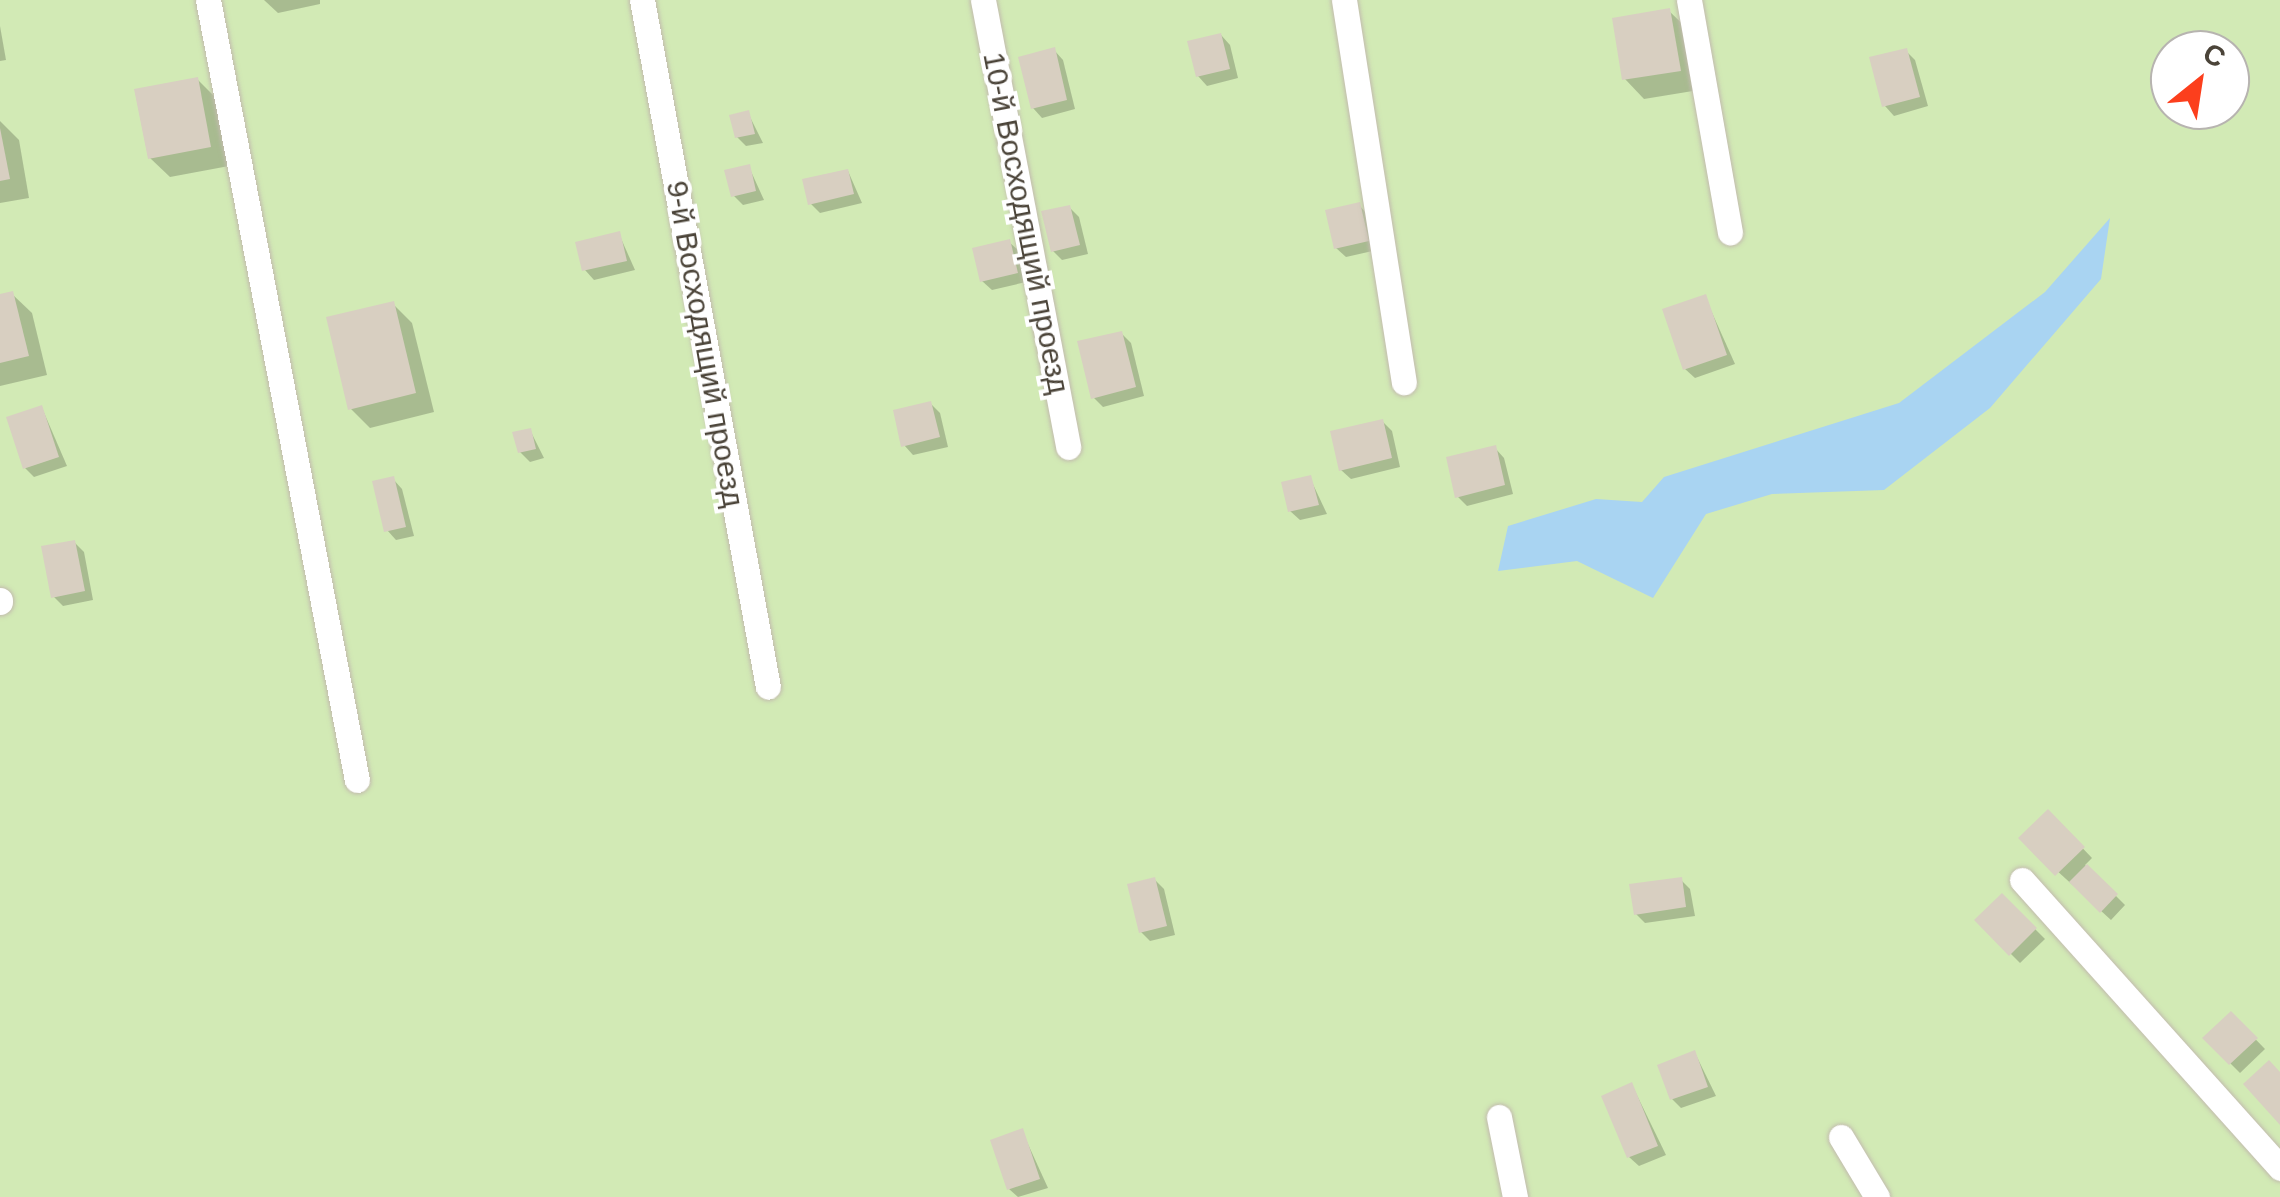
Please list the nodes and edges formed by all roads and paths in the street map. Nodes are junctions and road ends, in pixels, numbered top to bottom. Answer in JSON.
{"nodes":[{"id":1,"x":208,"y":0,"type":"edge"},
{"id":2,"x":642,"y":0,"type":"edge"},
{"id":3,"x":983,"y":0,"type":"edge"},
{"id":4,"x":1344,"y":0,"type":"edge"},
{"id":5,"x":1689,"y":0,"type":"edge"},
{"id":6,"x":1730,"y":232,"type":"dead end"},
{"id":7,"x":1404,"y":382,"type":"dead end"},
{"id":8,"x":1068,"y":447,"type":"dead end"},
{"id":9,"x":768,"y":688,"type":"dead end"},
{"id":10,"x":357,"y":780,"type":"dead end"},
{"id":11,"x":2022,"y":880,"type":"dead end"},
{"id":12,"x":1499,"y":1116,"type":"dead end"},
{"id":13,"x":1842,"y":1137,"type":"dead end"},
{"id":14,"x":2280,"y":1168,"type":"edge"},
{"id":15,"x":1516,"y":1197,"type":"edge"},
{"id":16,"x":1877,"y":1197,"type":"edge"}],
"edges":[{"from":1,"to":10,"type":"lane"},
{"from":2,"to":9,"type":"lane","name":"9-й Восходящий проезд"},
{"from":3,"to":8,"type":"lane","name":"10-й Восходящий проезд"},
{"from":4,"to":7,"type":"lane"},
{"from":5,"to":6,"type":"lane"},
{"from":11,"to":14,"type":"lane"},
{"from":12,"to":15,"type":"lane"},
{"from":13,"to":16,"type":"lane"}]}
